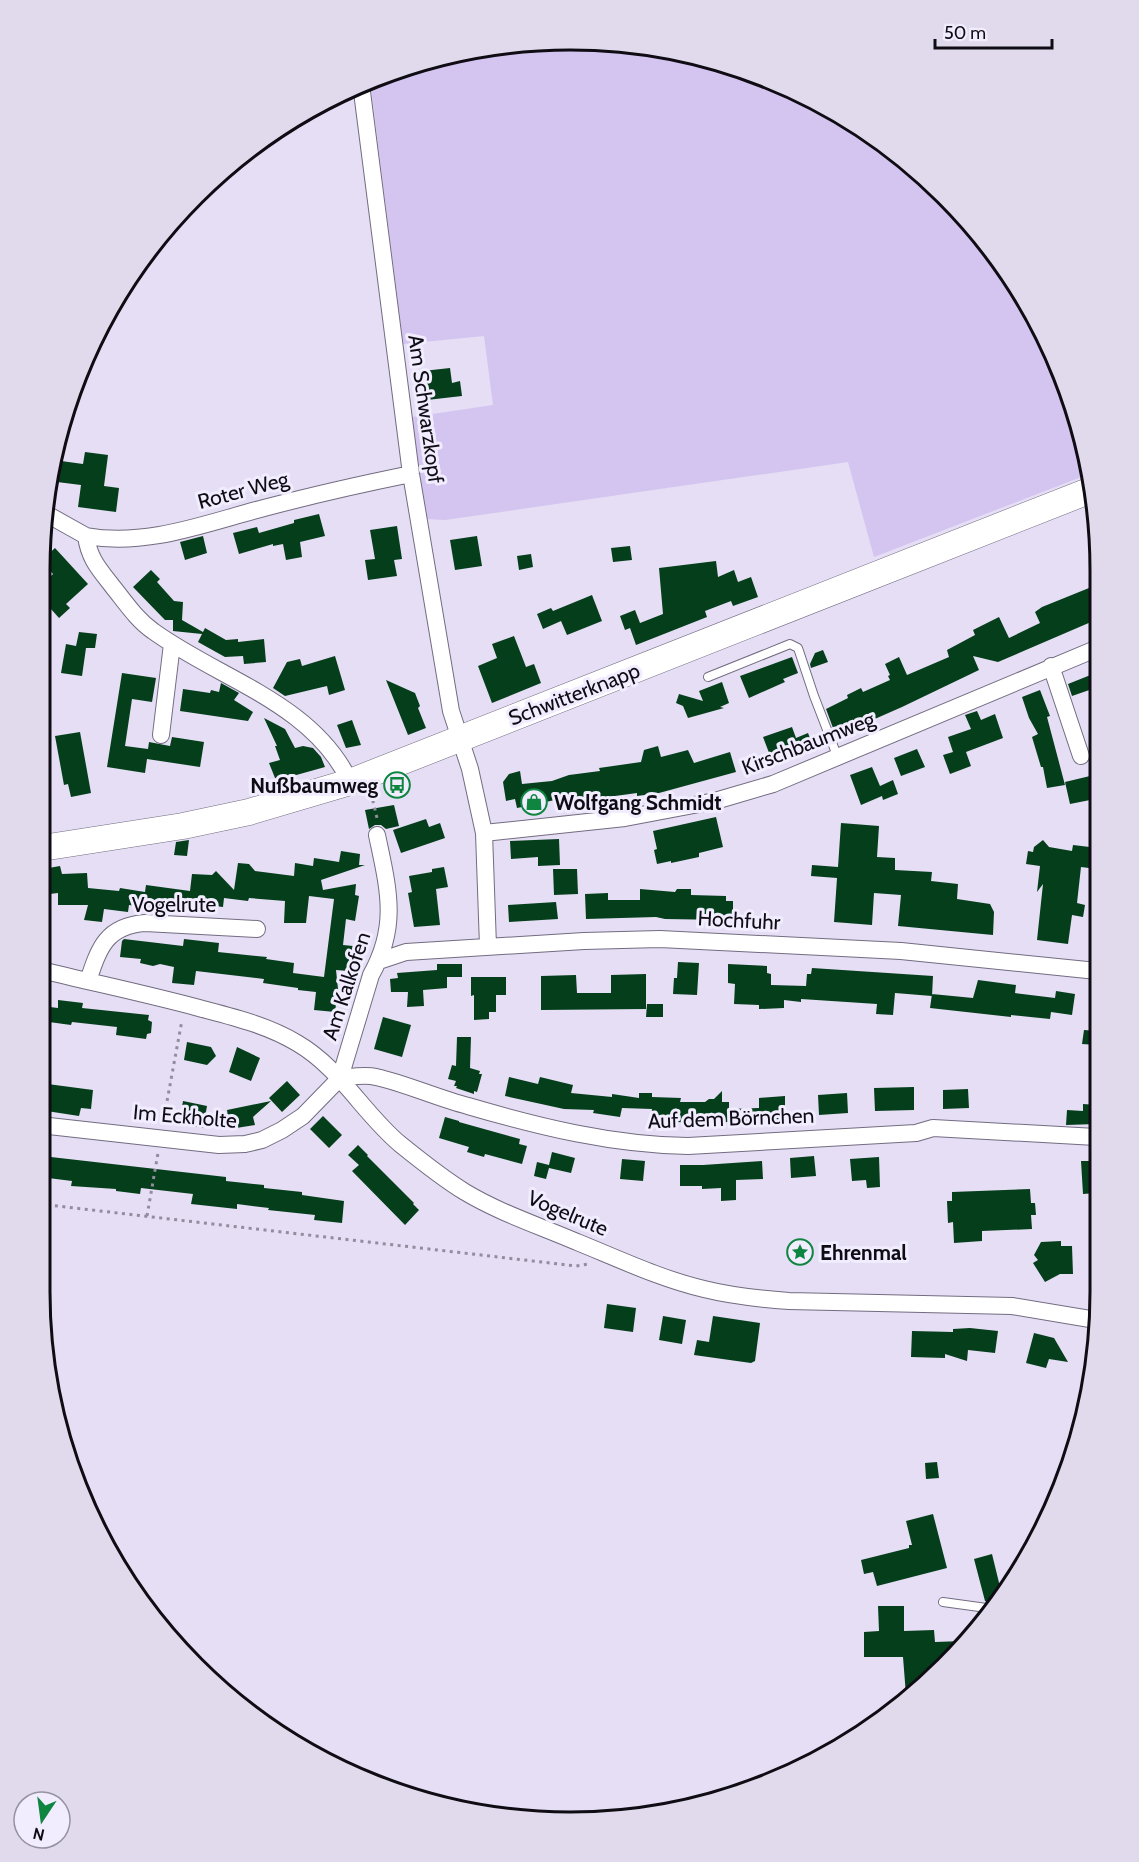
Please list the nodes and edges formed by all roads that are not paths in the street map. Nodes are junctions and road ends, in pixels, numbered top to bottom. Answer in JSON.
{"nodes":[{"id":1,"x":362,"y":93,"type":"edge"},
{"id":2,"x":411,"y":474,"type":"junction"},
{"id":3,"x":1084,"y":493,"type":"edge"},
{"id":4,"x":53,"y":517,"type":"edge"},
{"id":5,"x":86,"y":536,"type":"junction"},
{"id":6,"x":172,"y":644,"type":"junction"},
{"id":7,"x":1090,"y":651,"type":"edge"},
{"id":8,"x":1051,"y":666,"type":"junction"},
{"id":9,"x":708,"y":677,"type":"dead end"},
{"id":10,"x":161,"y":735,"type":"dead end"},
{"id":11,"x":459,"y":738,"type":"junction"},
{"id":12,"x":1081,"y":756,"type":"dead end"},
{"id":13,"x":838,"y":758,"type":"junction"},
{"id":14,"x":350,"y":782,"type":"junction"},
{"id":15,"x":484,"y":833,"type":"junction"},
{"id":16,"x":377,"y":835,"type":"road end"},
{"id":17,"x":50,"y":847,"type":"edge"},
{"id":18,"x":257,"y":928,"type":"dead end"},
{"id":19,"x":488,"y":946,"type":"junction"},
{"id":20,"x":379,"y":961,"type":"junction"},
{"id":21,"x":1090,"y":970,"type":"edge"},
{"id":22,"x":50,"y":972,"type":"edge"},
{"id":23,"x":88,"y":981,"type":"junction"},
{"id":24,"x":340,"y":1078,"type":"junction"},
{"id":25,"x":50,"y":1126,"type":"edge"},
{"id":26,"x":1090,"y":1137,"type":"edge"},
{"id":27,"x":1088,"y":1319,"type":"edge"},
{"id":28,"x":942,"y":1602,"type":"dead end"},
{"id":29,"x":983,"y":1608,"type":"edge"}],
"edges":[{"from":1,"to":2,"type":"street","name":"Am Schwarzkopf"},
{"from":2,"to":5,"type":"street","name":"Roter Weg"},
{"from":2,"to":11,"type":"street","name":"Am Schwarzkopf"},
{"from":3,"to":11,"type":"main road","name":"Schwitterknapp"},
{"from":4,"to":5,"type":"street"},
{"from":5,"to":6,"type":"street"},
{"from":6,"to":10,"type":"street"},
{"from":6,"to":14,"type":"street"},
{"from":7,"to":8,"type":"street","name":"Kirschbaumweg"},
{"from":8,"to":12,"type":"street"},
{"from":8,"to":13,"type":"street","name":"Kirschbaumweg"},
{"from":9,"to":13,"type":"lane"},
{"from":11,"to":14,"type":"main road","name":"Schwitterknapp"},
{"from":11,"to":15,"type":"street"},
{"from":13,"to":15,"type":"street","name":"Kirschbaumweg"},
{"from":14,"to":17,"type":"main road","name":"Schwitterknapp"},
{"from":15,"to":19,"type":"street"},
{"from":16,"to":20,"type":"street","name":"Am Kalkofen"},
{"from":18,"to":23,"type":"street","name":"Vogelrute"},
{"from":19,"to":20,"type":"street","name":"Hochfuhr"},
{"from":19,"to":21,"type":"street","name":"Hochfuhr"},
{"from":20,"to":24,"type":"street","name":"Am Kalkofen"},
{"from":22,"to":23,"type":"street","name":"Vogelrute"},
{"from":23,"to":24,"type":"street","name":"Vogelrute"},
{"from":24,"to":25,"type":"street","name":"Im Eckholte"},
{"from":24,"to":26,"type":"street","name":"Auf dem Börnchen"},
{"from":24,"to":27,"type":"street","name":"Vogelrute"},
{"from":28,"to":29,"type":"lane"}]}
